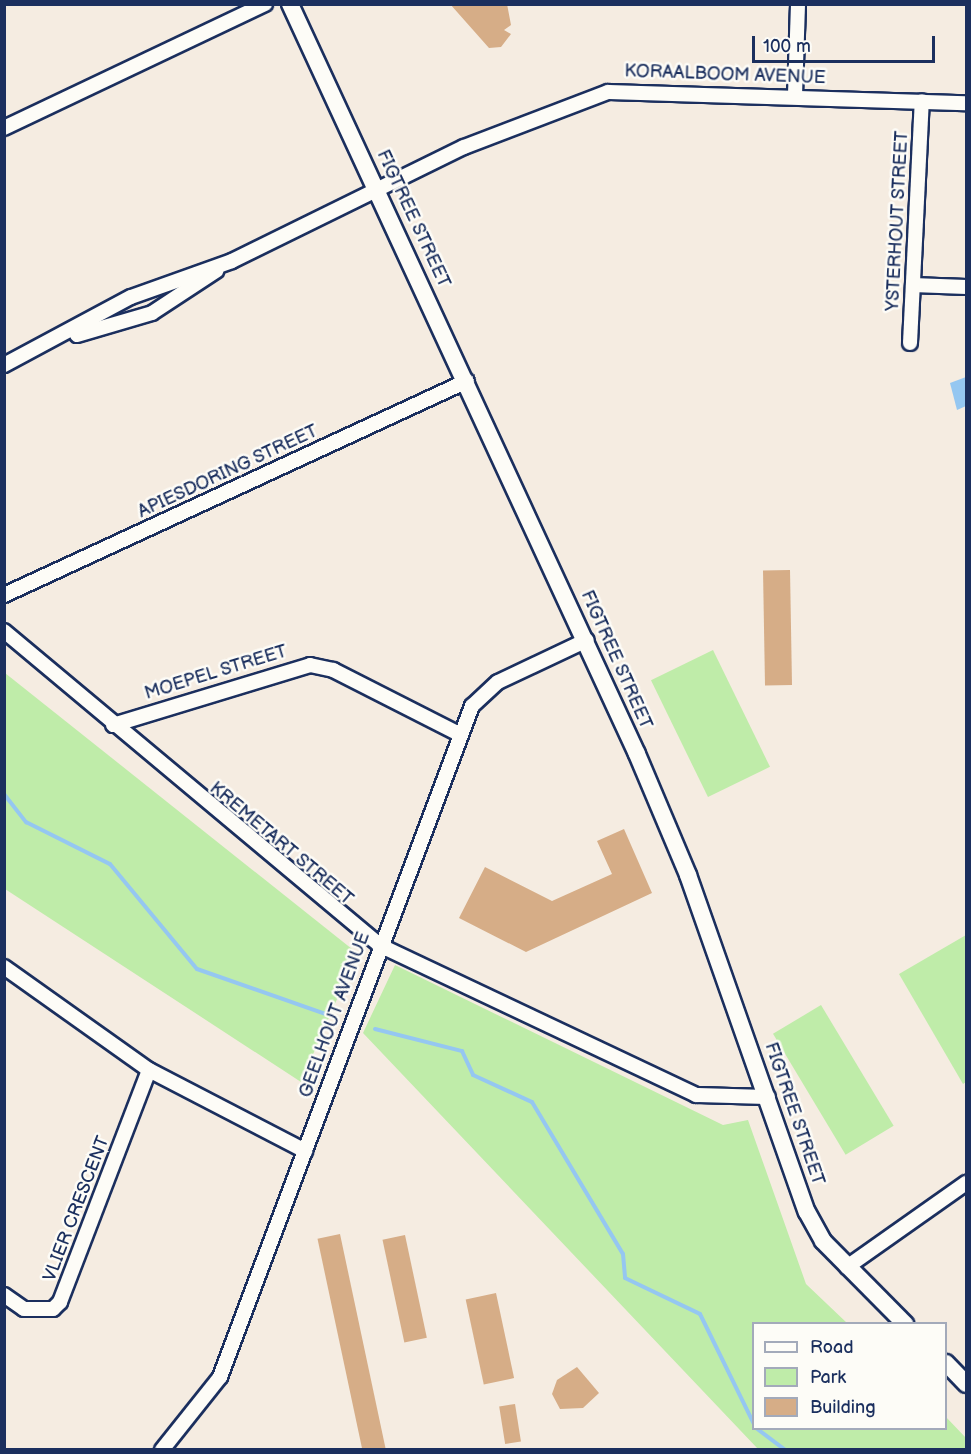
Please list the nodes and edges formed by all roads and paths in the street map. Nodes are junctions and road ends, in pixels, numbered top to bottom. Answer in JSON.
{"nodes":[{"id":1,"x":264,"y":4,"type":"edge"},
{"id":2,"x":290,"y":4,"type":"edge"},
{"id":3,"x":798,"y":4,"type":"edge"},
{"id":4,"x":795,"y":95,"type":"junction"},
{"id":5,"x":922,"y":100,"type":"junction"},
{"id":6,"x":966,"y":103,"type":"edge"},
{"id":7,"x":4,"y":128,"type":"edge"},
{"id":8,"x":377,"y":188,"type":"junction"},
{"id":9,"x":231,"y":261,"type":"junction"},
{"id":10,"x":913,"y":285,"type":"junction"},
{"id":11,"x":966,"y":287,"type":"edge"},
{"id":12,"x":61,"y":339,"type":"junction"},
{"id":13,"x":910,"y":343,"type":"dead end"},
{"id":14,"x":4,"y":365,"type":"edge"},
{"id":15,"x":467,"y":381,"type":"junction"},
{"id":16,"x":4,"y":595,"type":"edge"},
{"id":17,"x":4,"y":631,"type":"edge"},
{"id":18,"x":587,"y":640,"type":"junction"},
{"id":19,"x":113,"y":725,"type":"junction"},
{"id":20,"x":459,"y":734,"type":"junction"},
{"id":21,"x":379,"y":945,"type":"junction"},
{"id":22,"x":4,"y":966,"type":"edge"},
{"id":23,"x":149,"y":1070,"type":"junction"},
{"id":24,"x":768,"y":1096,"type":"junction"},
{"id":25,"x":305,"y":1151,"type":"junction"},
{"id":26,"x":966,"y":1183,"type":"edge"},
{"id":27,"x":847,"y":1267,"type":"junction"},
{"id":28,"x":4,"y":1295,"type":"edge"},
{"id":29,"x":904,"y":1322,"type":"edge"},
{"id":30,"x":947,"y":1365,"type":"edge"},
{"id":31,"x":966,"y":1384,"type":"edge"},
{"id":32,"x":162,"y":1449,"type":"edge"}],
"edges":[{"from":1,"to":7,"type":"street"},
{"from":2,"to":8,"type":"street","name":"FIGTREE STREET"},
{"from":3,"to":4,"type":"street"},
{"from":4,"to":5,"type":"street","name":"KORAALBOOM AVENUE"},
{"from":4,"to":8,"type":"street","name":"KORAALBOOM AVENUE"},
{"from":5,"to":6,"type":"street","name":"KORAALBOOM AVENUE"},
{"from":5,"to":10,"type":"street","name":"YSTERHOUT STREET"},
{"from":8,"to":9,"type":"street","name":"KORAALBOOM AVENUE"},
{"from":8,"to":15,"type":"street","name":"FIGTREE STREET"},
{"from":9,"to":12,"type":"street","name":"KORAALBOOM AVENUE"},
{"from":9,"to":12,"type":"street","name":"KORAALBOOM AVENUE"},
{"from":10,"to":11,"type":"street"},
{"from":10,"to":13,"type":"street","name":"YSTERHOUT STREET"},
{"from":12,"to":14,"type":"street","name":"KORAALBOOM AVENUE"},
{"from":15,"to":16,"type":"street","name":"APIESDORING STREET"},
{"from":15,"to":18,"type":"street","name":"FIGTREE STREET"},
{"from":17,"to":19,"type":"street","name":"KREMETART STREET"},
{"from":18,"to":20,"type":"street","name":"GEELHOUT AVENUE"},
{"from":18,"to":24,"type":"street","name":"FIGTREE STREET"},
{"from":19,"to":20,"type":"street","name":"MOEPEL STREET"},
{"from":19,"to":21,"type":"street","name":"KREMETART STREET"},
{"from":20,"to":21,"type":"street","name":"GEELHOUT AVENUE"},
{"from":21,"to":24,"type":"street","name":"KREMETART STREET"},
{"from":21,"to":25,"type":"street","name":"GEELHOUT AVENUE"},
{"from":22,"to":23,"type":"street"},
{"from":23,"to":25,"type":"street"},
{"from":23,"to":28,"type":"street","name":"VLIER CRESCENT"},
{"from":24,"to":27,"type":"street","name":"FIGTREE STREET"},
{"from":25,"to":32,"type":"street","name":"GEELHOUT AVENUE"},
{"from":26,"to":27,"type":"street"},
{"from":27,"to":29,"type":"street","name":"FIGTREE STREET"},
{"from":30,"to":31,"type":"street"}]}
